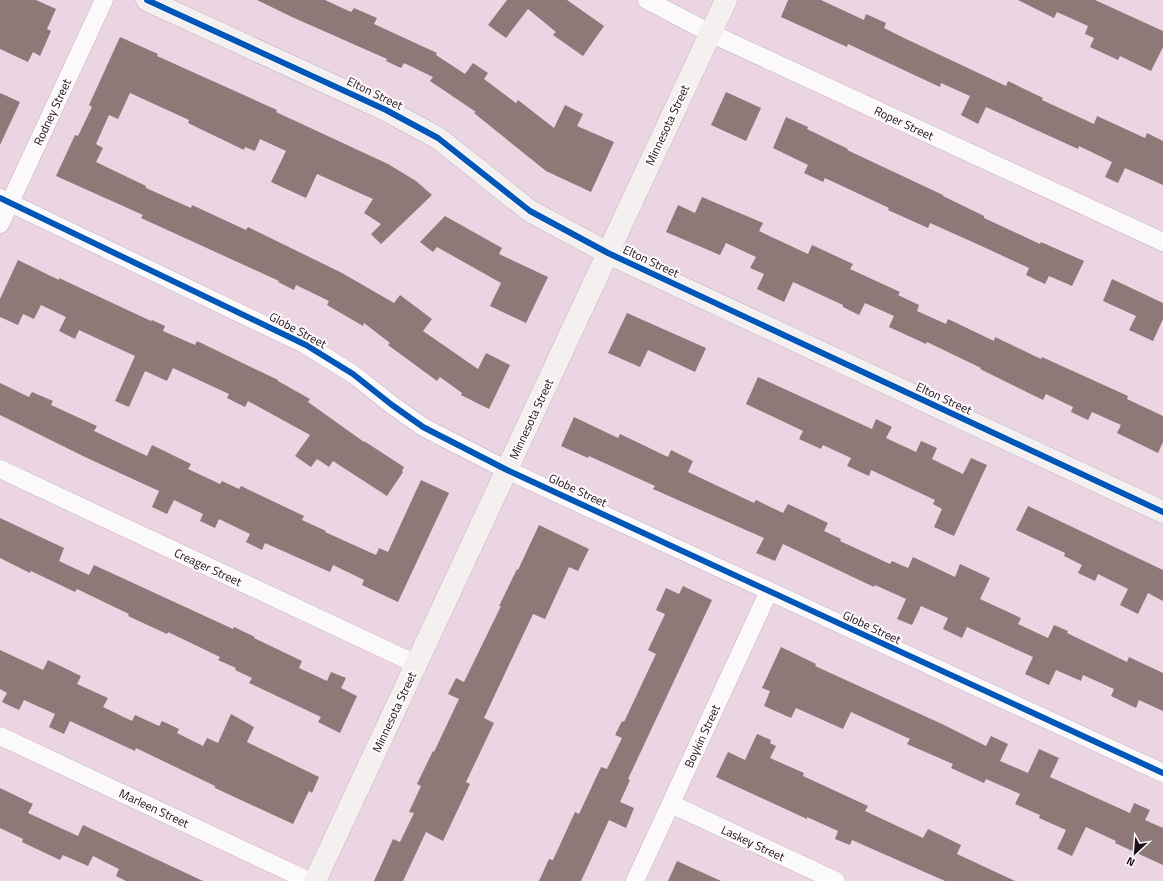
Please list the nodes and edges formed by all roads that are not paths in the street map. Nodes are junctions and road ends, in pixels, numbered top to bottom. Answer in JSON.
{"nodes":[{"id":1,"x":104,"y":0,"type":"edge"},
{"id":2,"x":147,"y":0,"type":"edge"},
{"id":3,"x":647,"y":0,"type":"edge"},
{"id":4,"x":726,"y":0,"type":"edge"},
{"id":5,"x":710,"y":33,"type":"junction"},
{"id":6,"x":5,"y":201,"type":"edge"},
{"id":7,"x":0,"y":224,"type":"edge"},
{"id":8,"x":1163,"y":242,"type":"edge"},
{"id":9,"x":608,"y":253,"type":"junction"},
{"id":10,"x":0,"y":469,"type":"edge"},
{"id":11,"x":507,"y":470,"type":"junction"},
{"id":12,"x":1163,"y":512,"type":"edge"},
{"id":13,"x":769,"y":591,"type":"junction"},
{"id":14,"x":416,"y":664,"type":"junction"},
{"id":15,"x":0,"y":736,"type":"edge"},
{"id":16,"x":1163,"y":773,"type":"edge"},
{"id":17,"x":671,"y":804,"type":"junction"},
{"id":18,"x":309,"y":881,"type":"edge"},
{"id":19,"x":316,"y":881,"type":"edge"},
{"id":20,"x":635,"y":881,"type":"edge"},
{"id":21,"x":836,"y":881,"type":"edge"}],
"edges":[{"from":1,"to":6,"type":"street","name":"Rodney Street"},
{"from":2,"to":9,"type":"street","name":"Elton Street"},
{"from":3,"to":5,"type":"street","name":"Roper Street"},
{"from":4,"to":5,"type":"street","name":"Minnesota Street"},
{"from":5,"to":8,"type":"street","name":"Roper Street"},
{"from":5,"to":9,"type":"street","name":"Minnesota Street"},
{"from":6,"to":7,"type":"street","name":"Rodney Street"},
{"from":6,"to":11,"type":"street","name":"Globe Street"},
{"from":9,"to":11,"type":"street","name":"Minnesota Street"},
{"from":9,"to":12,"type":"street","name":"Elton Street"},
{"from":10,"to":14,"type":"street","name":"Creager Street"},
{"from":11,"to":13,"type":"street","name":"Globe Street"},
{"from":11,"to":14,"type":"street","name":"Minnesota Street"},
{"from":13,"to":16,"type":"street","name":"Globe Street"},
{"from":13,"to":17,"type":"street","name":"Boykin Street"},
{"from":14,"to":19,"type":"street","name":"Minnesota Street"},
{"from":15,"to":18,"type":"street","name":"Marleen Street"},
{"from":17,"to":20,"type":"street","name":"Boykin Street"},
{"from":17,"to":21,"type":"street","name":"Laskey Street"}]}
